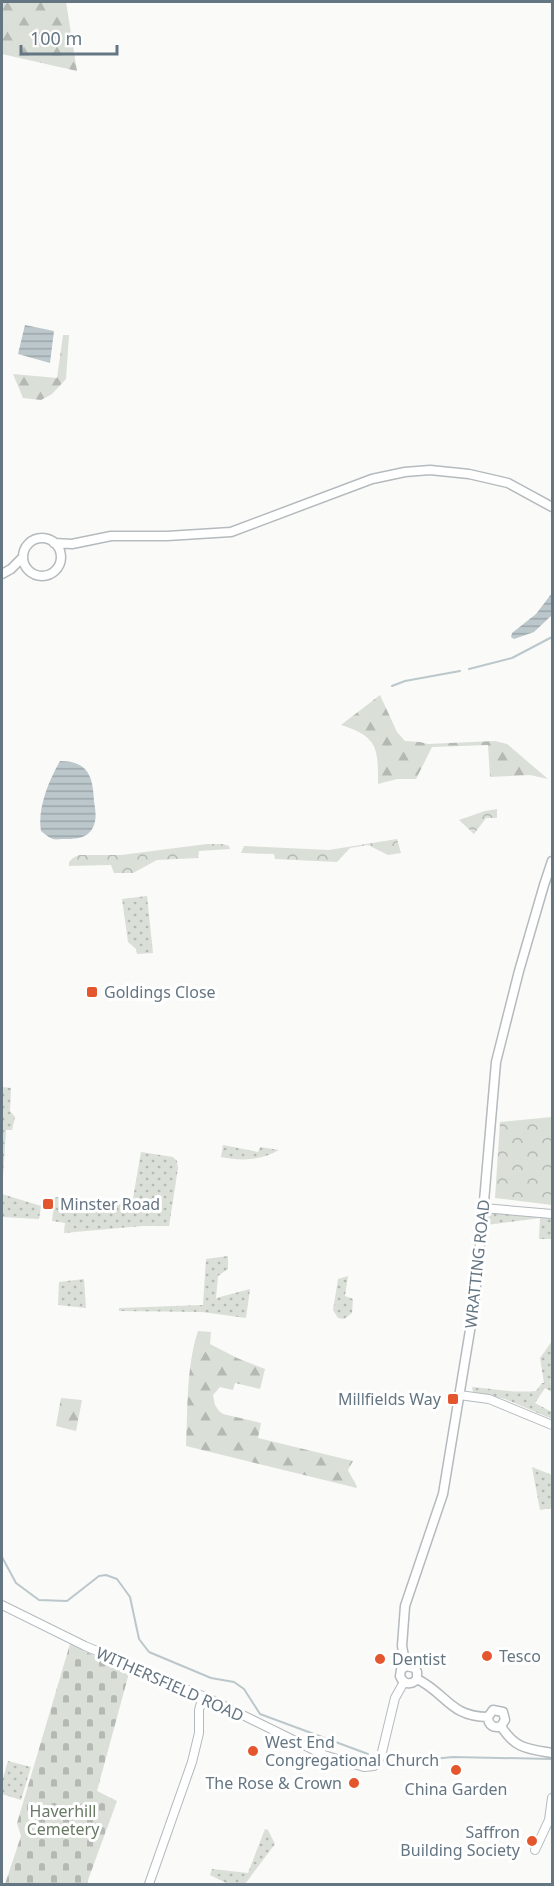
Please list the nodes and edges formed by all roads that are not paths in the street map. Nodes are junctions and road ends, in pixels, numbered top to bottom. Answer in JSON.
{"nodes":[{"id":1,"x":552,"y":507,"type":"edge"},
{"id":2,"x":54,"y":543,"type":"junction"},
{"id":3,"x":72,"y":544,"type":"junction"},
{"id":4,"x":61,"y":554,"type":"junction"},
{"id":5,"x":23,"y":557,"type":"junction"},
{"id":6,"x":27,"y":568,"type":"junction"},
{"id":7,"x":11,"y":569,"type":"junction"},
{"id":8,"x":2,"y":574,"type":"edge"},
{"id":9,"x":552,"y":861,"type":"edge"},
{"id":10,"x":483,"y":1208,"type":"junction"},
{"id":11,"x":552,"y":1214,"type":"edge"},
{"id":12,"x":459,"y":1395,"type":"junction"},
{"id":13,"x":552,"y":1425,"type":"edge"},
{"id":14,"x":2,"y":1605,"type":"edge"},
{"id":15,"x":406,"y":1666,"type":"junction"},
{"id":16,"x":417,"y":1679,"type":"junction"},
{"id":17,"x":404,"y":1682,"type":"junction"},
{"id":18,"x":203,"y":1696,"type":"junction"},
{"id":19,"x":212,"y":1700,"type":"junction"},
{"id":20,"x":488,"y":1717,"type":"junction"},
{"id":21,"x":200,"y":1723,"type":"junction"},
{"id":22,"x":501,"y":1726,"type":"junction"},
{"id":23,"x":552,"y":1753,"type":"edge"},
{"id":24,"x":552,"y":1798,"type":"edge"},
{"id":25,"x":535,"y":1850,"type":"dead end"},
{"id":26,"x":149,"y":1884,"type":"edge"}],
"edges":[{"from":1,"to":3,"type":"main road"},
{"from":2,"to":3,"type":"main road"},
{"from":2,"to":4,"type":"main road"},
{"from":2,"to":5,"type":"main road"},
{"from":3,"to":4,"type":"main road"},
{"from":4,"to":6,"type":"main road"},
{"from":5,"to":6,"type":"main road"},
{"from":5,"to":7,"type":"main road"},
{"from":6,"to":7,"type":"main road"},
{"from":7,"to":8,"type":"main road"},
{"from":9,"to":10,"type":"main road","name":"WRATTING ROAD"},
{"from":10,"to":11,"type":"street"},
{"from":10,"to":12,"type":"main road","name":"WRATTING ROAD"},
{"from":12,"to":13,"type":"street"},
{"from":12,"to":15,"type":"main road","name":"WRATTING ROAD"},
{"from":14,"to":18,"type":"street","name":"WITHERSFIELD ROAD"},
{"from":15,"to":16,"type":"main road"},
{"from":15,"to":17,"type":"main road","name":"WRATTING ROAD"},
{"from":16,"to":17,"type":"main road"},
{"from":16,"to":20,"type":"main road"},
{"from":17,"to":19,"type":"street","name":"WITHERSFIELD ROAD"},
{"from":18,"to":19,"type":"street","name":"WITHERSFIELD ROAD"},
{"from":18,"to":21,"type":"street"},
{"from":19,"to":21,"type":"street"},
{"from":20,"to":22,"type":"main road"},
{"from":20,"to":22,"type":"main road"},
{"from":21,"to":26,"type":"street"},
{"from":22,"to":23,"type":"main road"},
{"from":24,"to":25,"type":"street"}]}
